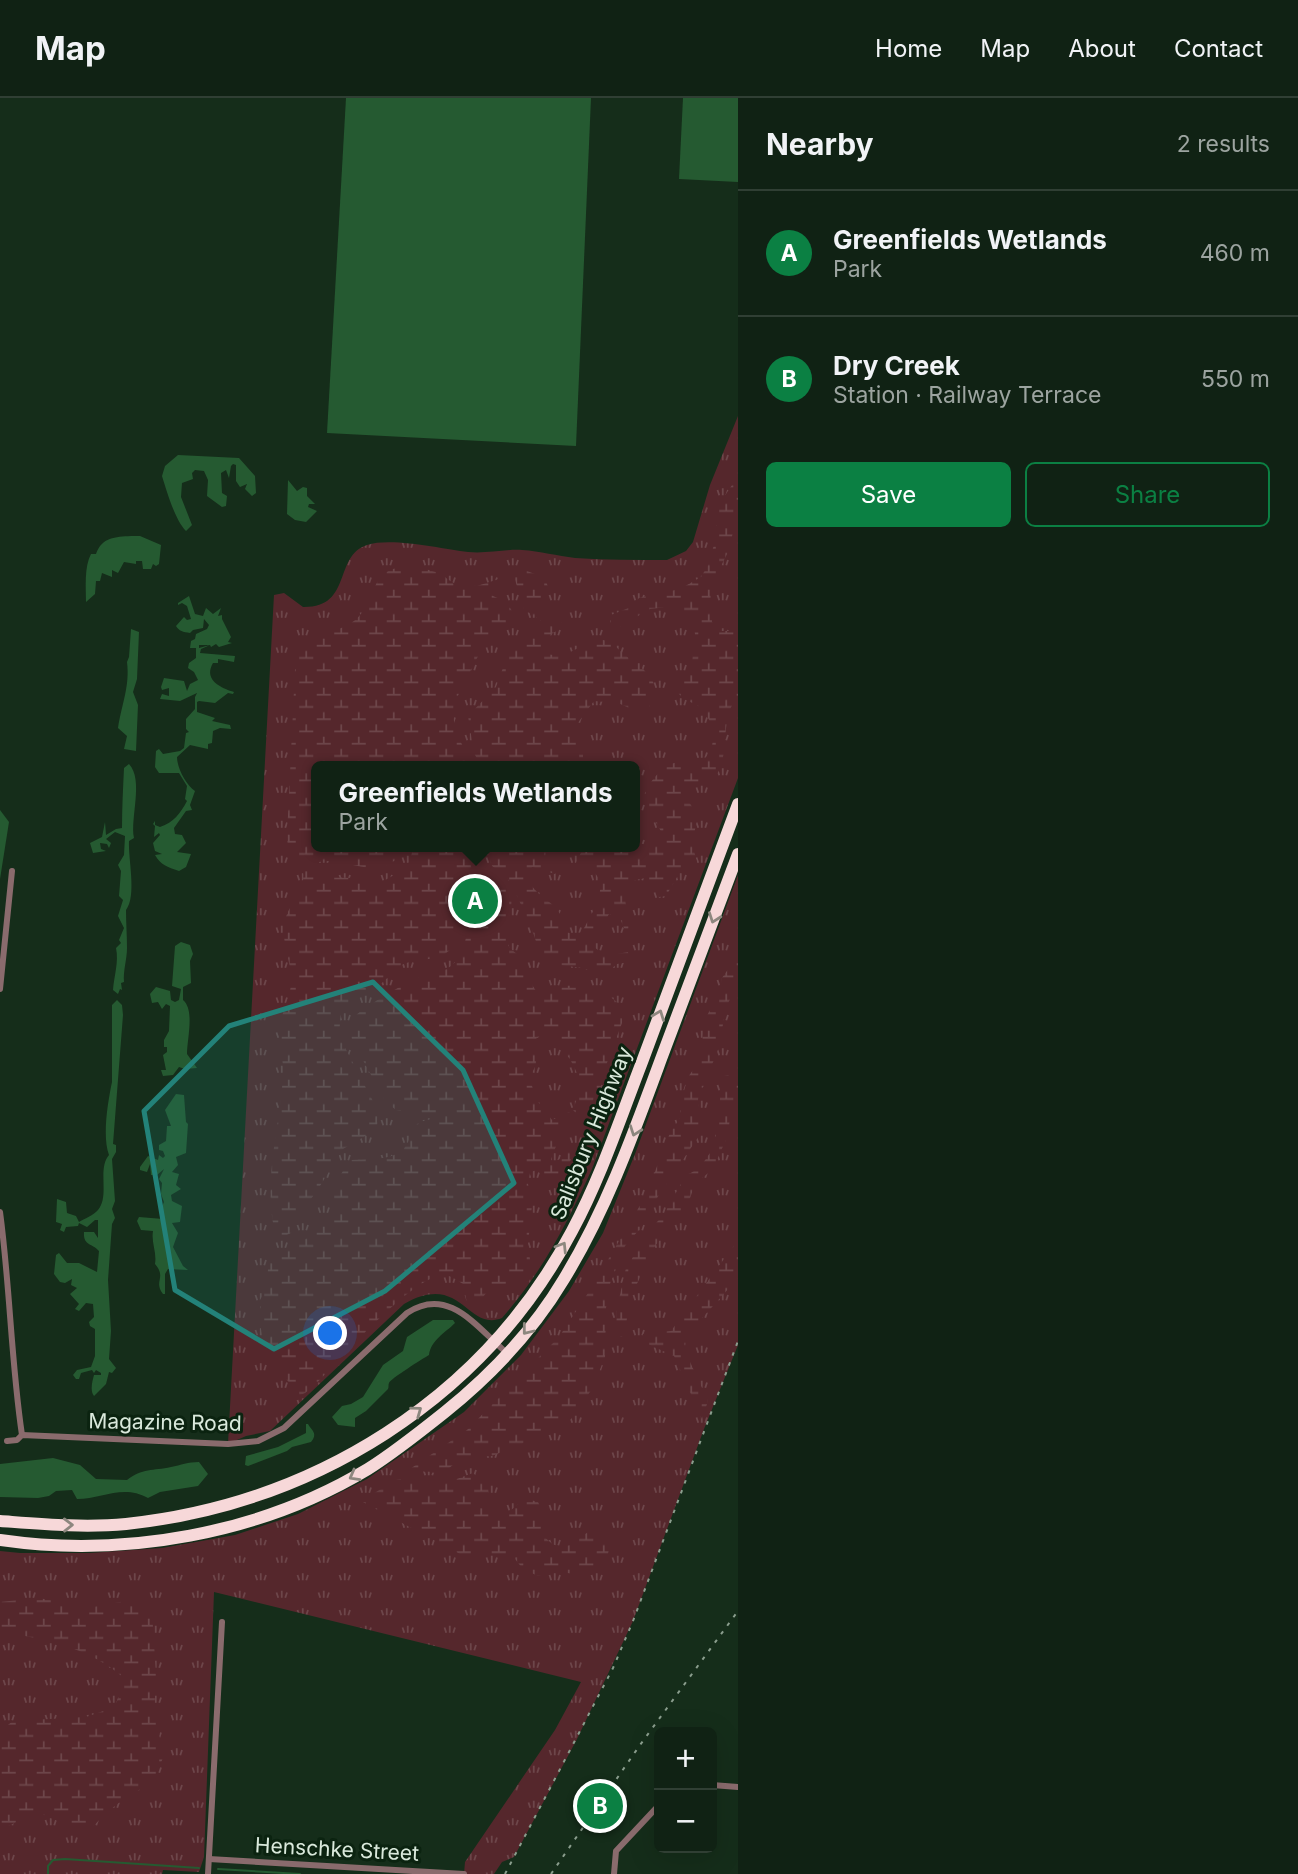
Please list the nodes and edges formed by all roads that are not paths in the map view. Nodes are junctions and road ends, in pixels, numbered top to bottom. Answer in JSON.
{"nodes":[{"id":1,"x":738,"y":804,"type":"edge"},
{"id":2,"x":738,"y":854,"type":"edge"},
{"id":3,"x":12,"y":871,"type":"dead end"},
{"id":4,"x":0,"y":989,"type":"edge"},
{"id":5,"x":0,"y":1212,"type":"edge"},
{"id":6,"x":494,"y":1342,"type":"junction"},
{"id":7,"x":508,"y":1354,"type":"junction"},
{"id":8,"x":22,"y":1435,"type":"junction"},
{"id":9,"x":7,"y":1441,"type":"dead end"},
{"id":10,"x":0,"y":1521,"type":"edge"},
{"id":11,"x":0,"y":1540,"type":"edge"},
{"id":12,"x":222,"y":1622,"type":"dead end"},
{"id":13,"x":717,"y":1785,"type":"edge"},
{"id":14,"x":738,"y":1787,"type":"edge"},
{"id":15,"x":654,"y":1810,"type":"edge"},
{"id":16,"x":209,"y":1859,"type":"junction"},
{"id":17,"x":208,"y":1874,"type":"edge"},
{"id":18,"x":464,"y":1874,"type":"edge"},
{"id":19,"x":614,"y":1874,"type":"edge"}],
"edges":[{"from":6,"to":1,"type":"highway","name":"Salisbury Highway","one_way":true},
{"from":2,"to":7,"type":"highway","name":"Salisbury Highway","one_way":true},
{"from":3,"to":4,"type":"street"},
{"from":5,"to":8,"type":"street"},
{"from":6,"to":7,"type":"street","name":"Magazine Road"},
{"from":6,"to":8,"type":"street","name":"Magazine Road"},
{"from":10,"to":6,"type":"highway","name":"Salisbury Highway","one_way":true},
{"from":7,"to":11,"type":"highway","name":"Salisbury Highway","one_way":true},
{"from":8,"to":9,"type":"street","name":"Magazine Road"},
{"from":12,"to":16,"type":"street"},
{"from":13,"to":14,"type":"street"},
{"from":15,"to":19,"type":"street"},
{"from":16,"to":17,"type":"street"},
{"from":16,"to":18,"type":"street","name":"Henschke Street"}]}
